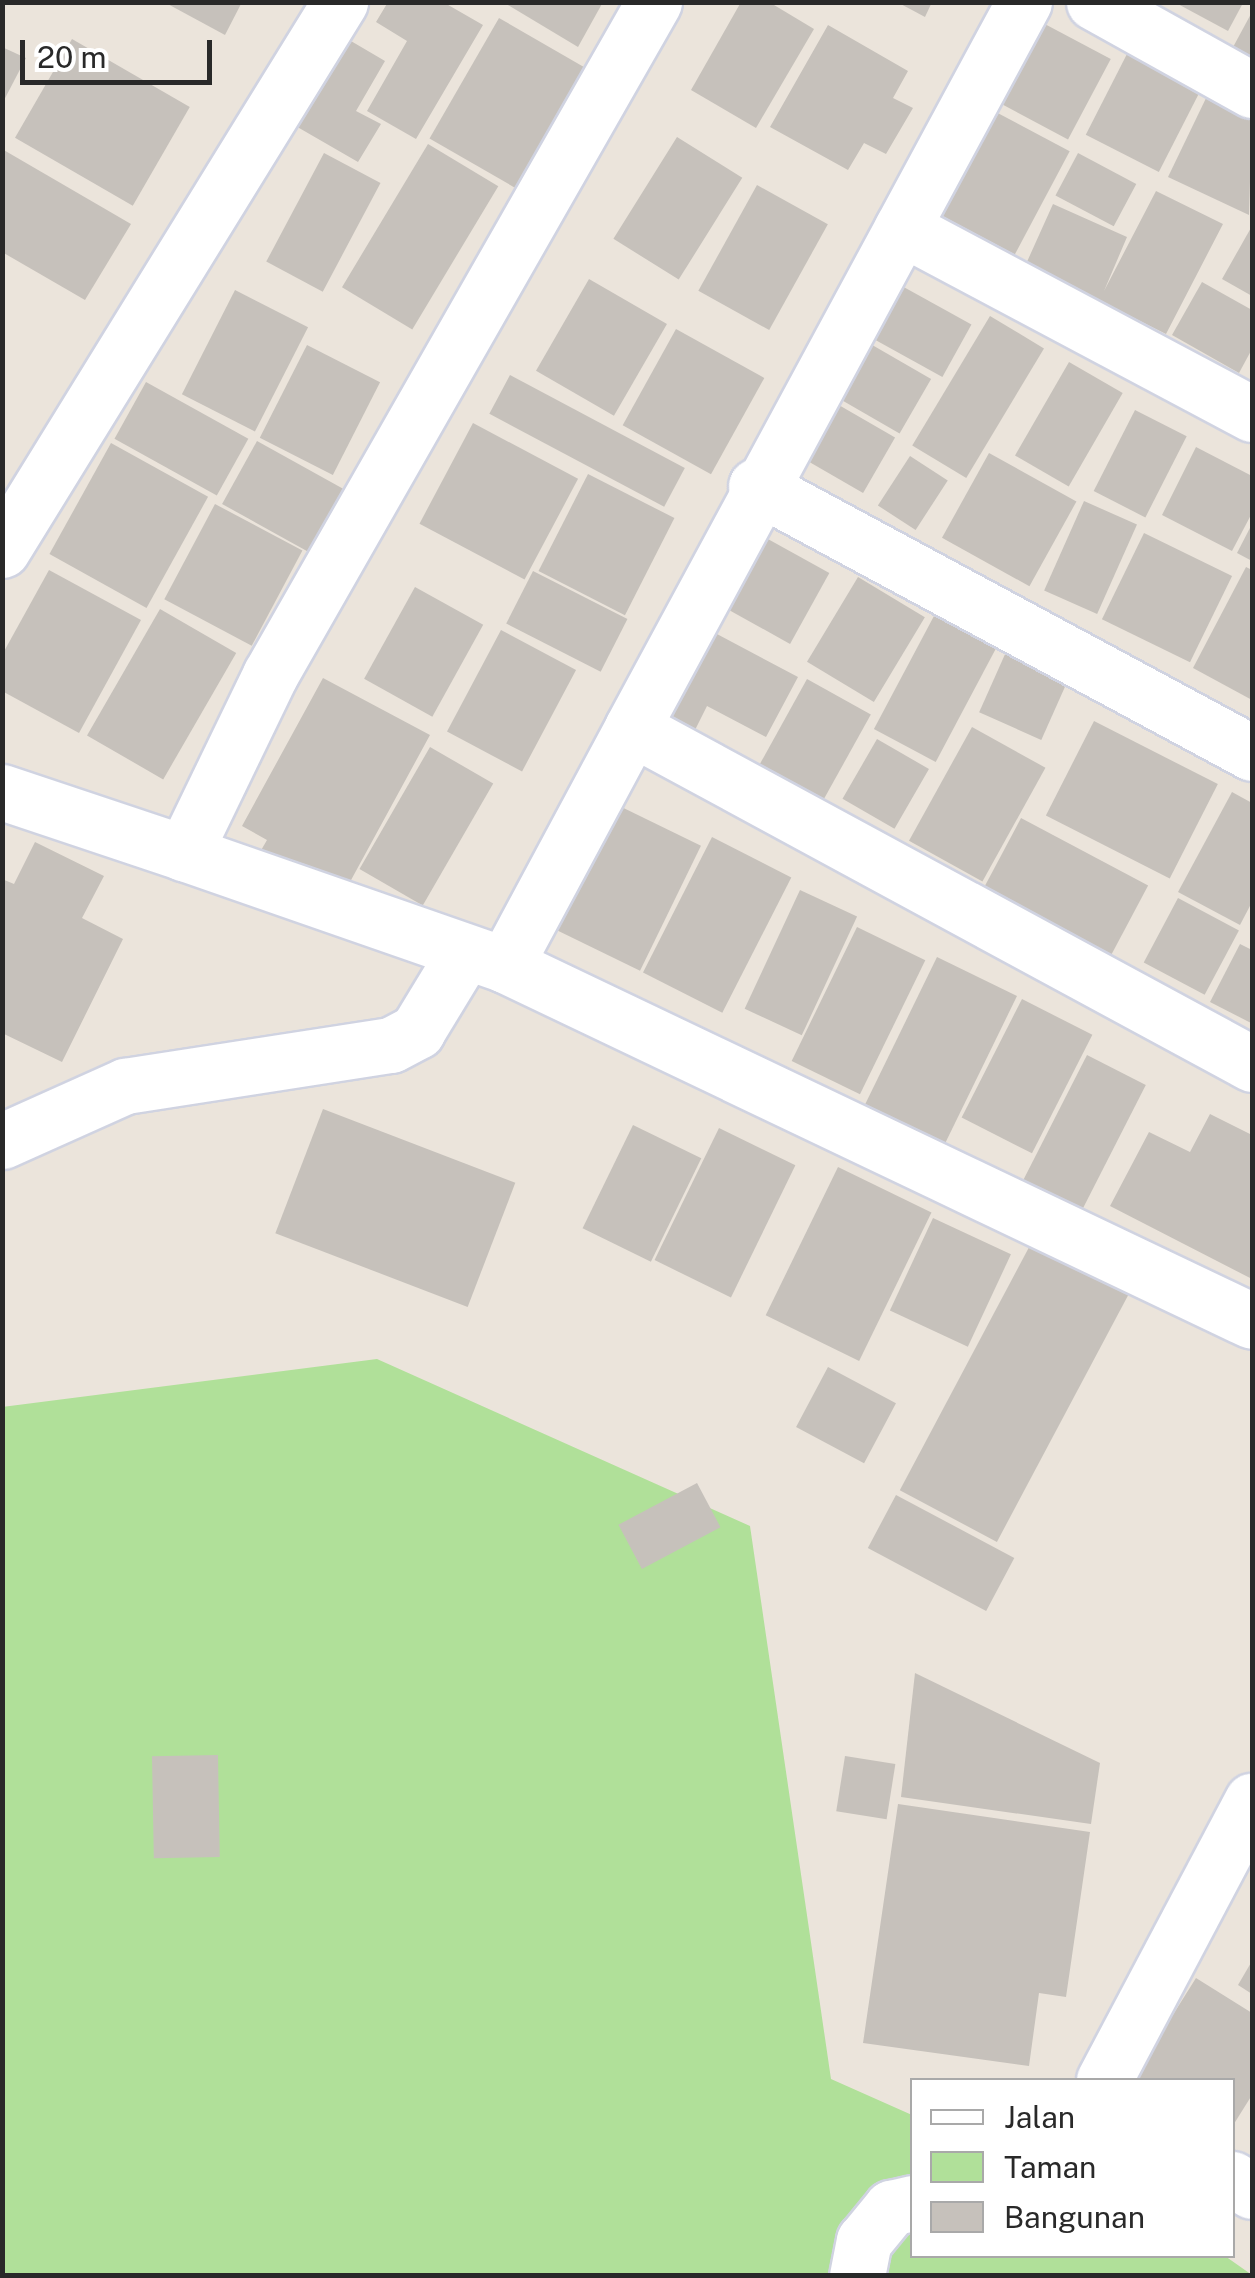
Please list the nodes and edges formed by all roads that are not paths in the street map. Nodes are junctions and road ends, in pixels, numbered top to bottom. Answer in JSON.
{"nodes":[{"id":1,"x":340,"y":2,"type":"edge"},
{"id":2,"x":654,"y":2,"type":"edge"},
{"id":3,"x":1024,"y":2,"type":"edge"},
{"id":4,"x":1094,"y":2,"type":"edge"},
{"id":5,"x":1252,"y":90,"type":"edge"},
{"id":6,"x":902,"y":228,"type":"junction"},
{"id":7,"x":1252,"y":414,"type":"edge"},
{"id":8,"x":756,"y":486,"type":"junction"},
{"id":9,"x":2,"y":550,"type":"edge"},
{"id":10,"x":632,"y":728,"type":"junction"},
{"id":11,"x":1252,"y":752,"type":"edge"},
{"id":12,"x":2,"y":792,"type":"edge"},
{"id":13,"x":184,"y":854,"type":"junction"},
{"id":14,"x":485,"y":958,"type":"junction"},
{"id":15,"x":1252,"y":1064,"type":"edge"},
{"id":16,"x":2,"y":1141,"type":"edge"},
{"id":17,"x":1252,"y":1321,"type":"edge"},
{"id":18,"x":1250,"y":1810,"type":"edge"},
{"id":19,"x":1105,"y":2078,"type":"edge"},
{"id":20,"x":910,"y":2203,"type":"edge"},
{"id":21,"x":857,"y":2276,"type":"edge"}],
"edges":[{"from":1,"to":9,"type":"street"},
{"from":2,"to":13,"type":"street"},
{"from":3,"to":6,"type":"street"},
{"from":4,"to":5,"type":"street"},
{"from":6,"to":7,"type":"street"},
{"from":6,"to":8,"type":"street"},
{"from":8,"to":10,"type":"street"},
{"from":8,"to":11,"type":"street"},
{"from":10,"to":14,"type":"street"},
{"from":10,"to":15,"type":"street"},
{"from":12,"to":13,"type":"street"},
{"from":13,"to":14,"type":"street"},
{"from":14,"to":16,"type":"street"},
{"from":14,"to":17,"type":"street"},
{"from":18,"to":19,"type":"street"},
{"from":20,"to":21,"type":"street"}]}
